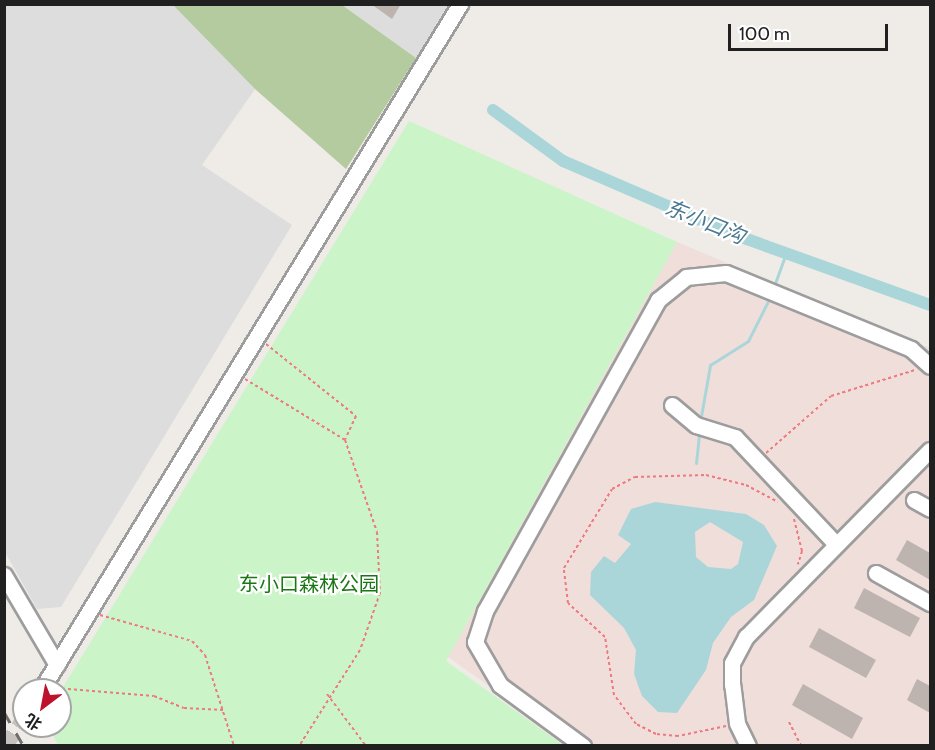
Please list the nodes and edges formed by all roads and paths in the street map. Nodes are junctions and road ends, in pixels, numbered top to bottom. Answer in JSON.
{"nodes":[{"id":1,"x":460,"y":4,"type":"edge"},
{"id":2,"x":257,"y":336,"type":"junction"},
{"id":3,"x":930,"y":366,"type":"edge"},
{"id":4,"x":234,"y":373,"type":"junction"},
{"id":5,"x":672,"y":405,"type":"dead end"},
{"id":6,"x":345,"y":440,"type":"junction"},
{"id":7,"x":930,"y":450,"type":"edge"},
{"id":8,"x":757,"y":461,"type":"junction"},
{"id":9,"x":914,"y":500,"type":"dead end"},
{"id":10,"x":786,"y":508,"type":"dead end"},
{"id":11,"x":930,"y":509,"type":"edge"},
{"id":12,"x":793,"y":518,"type":"dead end"},
{"id":13,"x":835,"y":543,"type":"junction"},
{"id":14,"x":876,"y":573,"type":"dead end"},
{"id":15,"x":4,"y":576,"type":"edge"},
{"id":16,"x":792,"y":584,"type":"junction"},
{"id":17,"x":930,"y":603,"type":"edge"},
{"id":18,"x":88,"y":613,"type":"junction"},
{"id":19,"x":57,"y":665,"type":"junction"},
{"id":20,"x":49,"y":678,"type":"edge"},
{"id":21,"x":72,"y":694,"type":"edge"},
{"id":22,"x":327,"y":694,"type":"junction"},
{"id":23,"x":224,"y":710,"type":"junction"},
{"id":24,"x":789,"y":722,"type":"dead end"},
{"id":25,"x":737,"y":723,"type":"junction"},
{"id":26,"x":234,"y":746,"type":"edge"},
{"id":27,"x":299,"y":746,"type":"edge"},
{"id":28,"x":366,"y":746,"type":"edge"},
{"id":29,"x":583,"y":746,"type":"edge"},
{"id":30,"x":748,"y":746,"type":"edge"},
{"id":31,"x":801,"y":746,"type":"edge"}],
"edges":[{"from":1,"to":2,"type":"street"},
{"from":2,"to":4,"type":"street"},
{"from":2,"to":6,"type":"path"},
{"from":3,"to":8,"type":"path"},
{"from":3,"to":29,"type":"street"},
{"from":4,"to":6,"type":"path"},
{"from":4,"to":18,"type":"street"},
{"from":5,"to":8,"type":"street"},
{"from":6,"to":22,"type":"path"},
{"from":7,"to":13,"type":"street"},
{"from":8,"to":13,"type":"street"},
{"from":9,"to":11,"type":"street"},
{"from":10,"to":25,"type":"path"},
{"from":12,"to":16,"type":"path"},
{"from":13,"to":16,"type":"street"},
{"from":14,"to":17,"type":"street"},
{"from":15,"to":19,"type":"street"},
{"from":16,"to":25,"type":"street"},
{"from":18,"to":19,"type":"street"},
{"from":18,"to":23,"type":"path"},
{"from":19,"to":20,"type":"street"},
{"from":21,"to":23,"type":"path"},
{"from":22,"to":27,"type":"path"},
{"from":22,"to":28,"type":"path"},
{"from":23,"to":26,"type":"path"},
{"from":24,"to":31,"type":"path"},
{"from":25,"to":30,"type":"street"}]}
